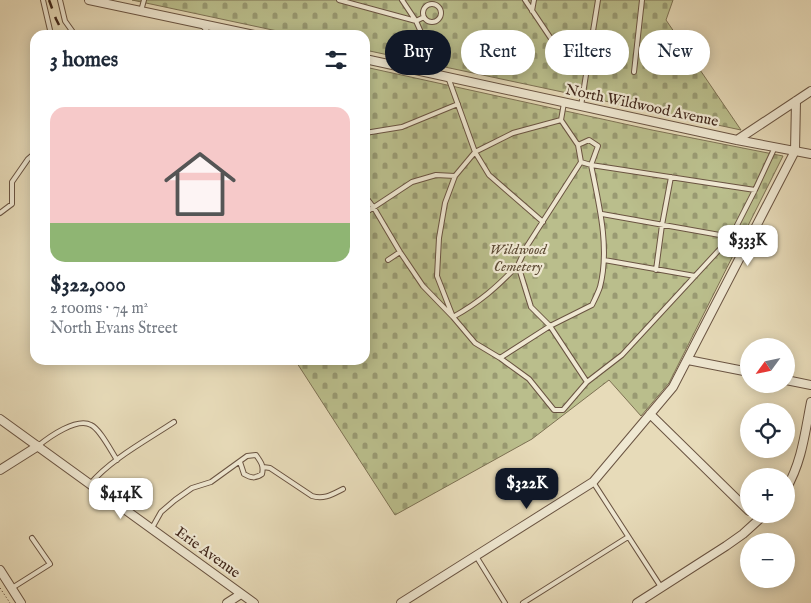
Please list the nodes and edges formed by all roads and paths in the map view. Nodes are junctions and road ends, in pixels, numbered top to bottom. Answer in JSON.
{"nodes":[{"id":1,"x":42,"y":0,"type":"edge"},
{"id":2,"x":60,"y":0,"type":"edge"},
{"id":3,"x":89,"y":0,"type":"edge"},
{"id":4,"x":144,"y":0,"type":"edge"},
{"id":5,"x":339,"y":0,"type":"edge"},
{"id":6,"x":402,"y":0,"type":"edge"},
{"id":7,"x":525,"y":0,"type":"edge"},
{"id":8,"x":534,"y":0,"type":"edge"},
{"id":9,"x":598,"y":0,"type":"edge"},
{"id":10,"x":642,"y":0,"type":"edge"},
{"id":11,"x":141,"y":11,"type":"junction"},
{"id":12,"x":532,"y":11,"type":"junction"},
{"id":13,"x":424,"y":17,"type":"junction"},
{"id":14,"x":416,"y":21,"type":"junction"},
{"id":15,"x":202,"y":24,"type":"junction"},
{"id":16,"x":50,"y":30,"type":"edge"},
{"id":17,"x":71,"y":30,"type":"edge"},
{"id":18,"x":206,"y":30,"type":"edge"},
{"id":19,"x":230,"y":30,"type":"edge"},
{"id":20,"x":421,"y":30,"type":"edge"},
{"id":21,"x":545,"y":30,"type":"edge"},
{"id":22,"x":370,"y":60,"type":"edge"},
{"id":23,"x":385,"y":63,"type":"edge"},
{"id":24,"x":634,"y":72,"type":"dead end"},
{"id":25,"x":444,"y":75,"type":"joint"},
{"id":26,"x":811,"y":91,"type":"edge"},
{"id":27,"x":796,"y":101,"type":"junction"},
{"id":28,"x":564,"y":102,"type":"junction"},
{"id":29,"x":458,"y":104,"type":"junction"},
{"id":30,"x":581,"y":106,"type":"junction"},
{"id":31,"x":561,"y":120,"type":"junction"},
{"id":32,"x":370,"y":131,"type":"edge"},
{"id":33,"x":737,"y":140,"type":"junction"},
{"id":34,"x":578,"y":146,"type":"junction"},
{"id":35,"x":775,"y":147,"type":"junction"},
{"id":36,"x":795,"y":151,"type":"junction"},
{"id":37,"x":475,"y":152,"type":"junction"},
{"id":38,"x":811,"y":154,"type":"edge"},
{"id":39,"x":30,"y":157,"type":"edge"},
{"id":40,"x":581,"y":162,"type":"junction"},
{"id":41,"x":591,"y":165,"type":"junction"},
{"id":42,"x":455,"y":176,"type":"junction"},
{"id":43,"x":670,"y":177,"type":"junction"},
{"id":44,"x":755,"y":190,"type":"junction"},
{"id":45,"x":370,"y":203,"type":"edge"},
{"id":46,"x":374,"y":208,"type":"junction"},
{"id":47,"x":370,"y":210,"type":"edge"},
{"id":48,"x":0,"y":213,"type":"edge"},
{"id":49,"x":602,"y":214,"type":"junction"},
{"id":50,"x":543,"y":222,"type":"junction"},
{"id":51,"x":662,"y":225,"type":"junction"},
{"id":52,"x":731,"y":237,"type":"junction"},
{"id":53,"x":400,"y":252,"type":"junction"},
{"id":54,"x":388,"y":260,"type":"dead end"},
{"id":55,"x":604,"y":260,"type":"junction"},
{"id":56,"x":518,"y":266,"type":"junction"},
{"id":57,"x":656,"y":270,"type":"junction"},
{"id":58,"x":695,"y":276,"type":"junction"},
{"id":59,"x":453,"y":317,"type":"junction"},
{"id":60,"x":550,"y":326,"type":"junction"},
{"id":61,"x":500,"y":358,"type":"junction"},
{"id":62,"x":688,"y":360,"type":"junction"},
{"id":63,"x":740,"y":370,"type":"edge"},
{"id":64,"x":586,"y":382,"type":"junction"},
{"id":65,"x":795,"y":382,"type":"edge"},
{"id":66,"x":811,"y":385,"type":"edge"},
{"id":67,"x":811,"y":402,"type":"edge"},
{"id":68,"x":650,"y":414,"type":"junction"},
{"id":69,"x":0,"y":419,"type":"edge"},
{"id":70,"x":174,"y":422,"type":"dead end"},
{"id":71,"x":38,"y":446,"type":"junction"},
{"id":72,"x":806,"y":453,"type":"edge"},
{"id":73,"x":117,"y":460,"type":"junction"},
{"id":74,"x":240,"y":462,"type":"junction"},
{"id":75,"x":263,"y":468,"type":"junction"},
{"id":76,"x":0,"y":470,"type":"edge"},
{"id":77,"x":795,"y":472,"type":"edge"},
{"id":78,"x":593,"y":482,"type":"junction"},
{"id":79,"x":90,"y":484,"type":"junction"},
{"id":80,"x":343,"y":489,"type":"dead end"},
{"id":81,"x":740,"y":502,"type":"edge"},
{"id":82,"x":756,"y":523,"type":"edge"},
{"id":83,"x":152,"y":528,"type":"junction"},
{"id":84,"x":628,"y":537,"type":"junction"},
{"id":85,"x":32,"y":538,"type":"dead end"},
{"id":86,"x":476,"y":556,"type":"junction"},
{"id":87,"x":0,"y":570,"type":"edge"},
{"id":88,"x":0,"y":588,"type":"edge"},
{"id":89,"x":12,"y":588,"type":"junction"},
{"id":90,"x":661,"y":588,"type":"junction"},
{"id":91,"x":241,"y":594,"type":"junction"},
{"id":92,"x":10,"y":603,"type":"edge"},
{"id":93,"x":21,"y":603,"type":"edge"},
{"id":94,"x":227,"y":603,"type":"edge"},
{"id":95,"x":254,"y":603,"type":"edge"},
{"id":96,"x":401,"y":603,"type":"edge"},
{"id":97,"x":505,"y":603,"type":"edge"},
{"id":98,"x":523,"y":603,"type":"edge"},
{"id":99,"x":637,"y":603,"type":"edge"}],
"edges":[{"from":1,"to":16,"type":"lane"},
{"from":2,"to":17,"type":"lane"},
{"from":3,"to":11,"type":"street"},
{"from":4,"to":11,"type":"lane"},
{"from":5,"to":14,"type":"lane"},
{"from":6,"to":14,"type":"lane"},
{"from":7,"to":12,"type":"lane"},
{"from":8,"to":12,"type":"lane"},
{"from":9,"to":30,"type":"lane"},
{"from":10,"to":24,"type":"lane"},
{"from":11,"to":15,"type":"street"},
{"from":12,"to":21,"type":"lane"},
{"from":13,"to":13,"type":"lane"},
{"from":13,"to":14,"type":"lane"},
{"from":14,"to":20,"type":"lane"},
{"from":15,"to":18,"type":"lane"},
{"from":15,"to":19,"type":"street"},
{"from":22,"to":23,"type":"street","name":"North Wildwood Avenue"},
{"from":25,"to":28,"type":"street","name":"North Wildwood Avenue"},
{"from":25,"to":29,"type":"lane"},
{"from":26,"to":27,"type":"street"},
{"from":27,"to":33,"type":"street"},
{"from":27,"to":36,"type":"street"},
{"from":28,"to":30,"type":"street","name":"North Wildwood Avenue"},
{"from":28,"to":31,"type":"lane"},
{"from":29,"to":32,"type":"lane"},
{"from":29,"to":37,"type":"lane"},
{"from":30,"to":33,"type":"street","name":"North Wildwood Avenue"},
{"from":31,"to":34,"type":"lane"},
{"from":31,"to":37,"type":"lane"},
{"from":33,"to":35,"type":"street","name":"North Wildwood Avenue"},
{"from":34,"to":40,"type":"lane"},
{"from":34,"to":41,"type":"lane"},
{"from":35,"to":36,"type":"street","name":"North Wildwood Avenue"},
{"from":35,"to":44,"type":"lane"},
{"from":36,"to":38,"type":"street","name":"North Wildwood Avenue"},
{"from":36,"to":62,"type":"street"},
{"from":37,"to":42,"type":"lane"},
{"from":37,"to":50,"type":"lane"},
{"from":39,"to":48,"type":"lane"},
{"from":40,"to":41,"type":"lane"},
{"from":40,"to":50,"type":"lane"},
{"from":41,"to":43,"type":"lane"},
{"from":41,"to":49,"type":"lane"},
{"from":42,"to":46,"type":"lane"},
{"from":42,"to":59,"type":"lane"},
{"from":43,"to":44,"type":"lane"},
{"from":43,"to":51,"type":"lane"},
{"from":44,"to":52,"type":"lane"},
{"from":45,"to":46,"type":"lane"},
{"from":46,"to":47,"type":"lane"},
{"from":46,"to":53,"type":"lane"},
{"from":49,"to":51,"type":"lane"},
{"from":49,"to":55,"type":"lane"},
{"from":50,"to":56,"type":"lane"},
{"from":51,"to":52,"type":"lane"},
{"from":51,"to":57,"type":"lane"},
{"from":52,"to":58,"type":"lane"},
{"from":53,"to":54,"type":"lane"},
{"from":53,"to":59,"type":"lane"},
{"from":55,"to":57,"type":"lane"},
{"from":55,"to":60,"type":"lane"},
{"from":56,"to":59,"type":"lane"},
{"from":56,"to":60,"type":"lane"},
{"from":57,"to":58,"type":"lane"},
{"from":58,"to":64,"type":"lane"},
{"from":59,"to":61,"type":"lane"},
{"from":60,"to":61,"type":"lane"},
{"from":60,"to":64,"type":"lane"},
{"from":61,"to":64,"type":"lane"},
{"from":62,"to":63,"type":"street"},
{"from":62,"to":68,"type":"street"},
{"from":65,"to":66,"type":"street"},
{"from":67,"to":72,"type":"street"},
{"from":68,"to":78,"type":"street"},
{"from":68,"to":81,"type":"street"},
{"from":69,"to":71,"type":"street","name":"Erie Avenue"},
{"from":70,"to":73,"type":"lane"},
{"from":71,"to":73,"type":"lane"},
{"from":71,"to":76,"type":"street"},
{"from":71,"to":79,"type":"street","name":"Erie Avenue"},
{"from":72,"to":77,"type":"street"},
{"from":73,"to":79,"type":"lane"},
{"from":74,"to":75,"type":"lane"},
{"from":74,"to":75,"type":"lane"},
{"from":74,"to":83,"type":"lane"},
{"from":75,"to":80,"type":"lane"},
{"from":78,"to":84,"type":"lane"},
{"from":78,"to":86,"type":"street"},
{"from":79,"to":83,"type":"street","name":"Erie Avenue"},
{"from":82,"to":90,"type":"street"},
{"from":83,"to":91,"type":"street","name":"Erie Avenue"},
{"from":84,"to":90,"type":"lane"},
{"from":84,"to":98,"type":"lane"},
{"from":85,"to":89,"type":"lane"},
{"from":86,"to":96,"type":"street"},
{"from":86,"to":97,"type":"lane"},
{"from":87,"to":89,"type":"street"},
{"from":88,"to":92,"type":"path"},
{"from":89,"to":93,"type":"street"},
{"from":90,"to":99,"type":"street"},
{"from":91,"to":94,"type":"street"},
{"from":91,"to":95,"type":"street","name":"Erie Avenue"}]}
